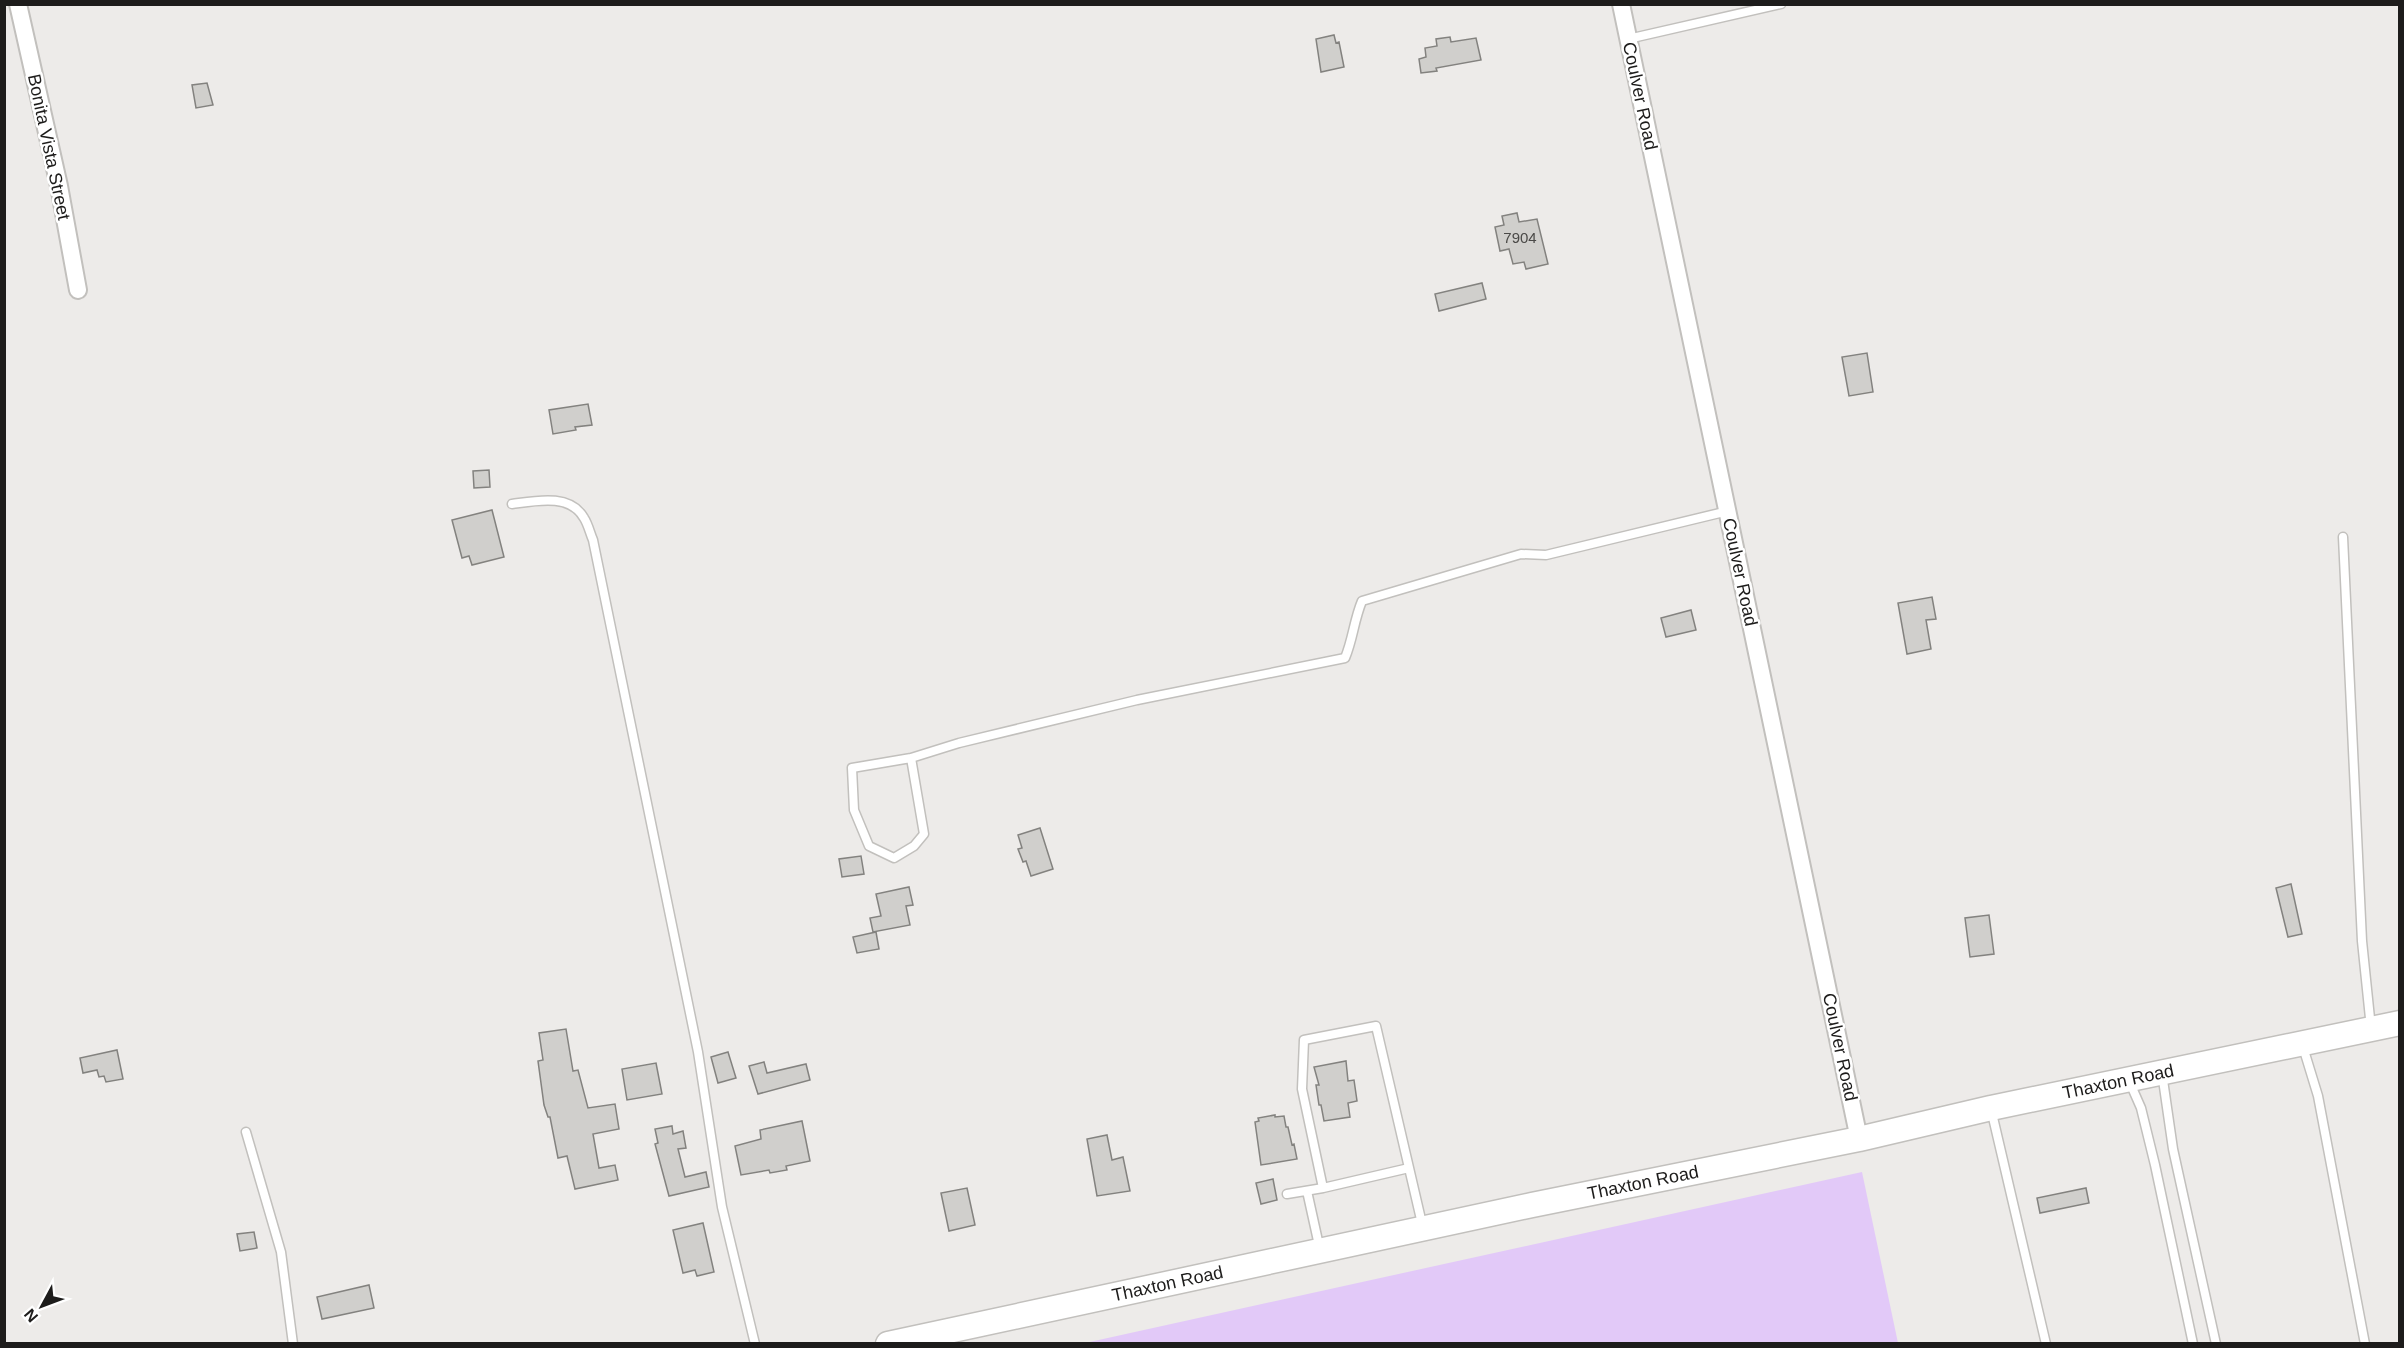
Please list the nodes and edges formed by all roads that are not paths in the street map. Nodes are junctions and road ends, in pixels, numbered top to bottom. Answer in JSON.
{"nodes":[{"id":1,"x":18,"y":4,"type":"edge"},
{"id":2,"x":1621,"y":4,"type":"edge"},
{"id":3,"x":1781,"y":4,"type":"edge"},
{"id":4,"x":1628,"y":39,"type":"junction"},
{"id":5,"x":78,"y":290,"type":"dead end"},
{"id":6,"x":512,"y":504,"type":"dead end"},
{"id":7,"x":1728,"y":511,"type":"junction"},
{"id":8,"x":2343,"y":537,"type":"dead end"},
{"id":9,"x":911,"y":758,"type":"junction"},
{"id":10,"x":2400,"y":1023,"type":"edge"},
{"id":11,"x":2371,"y":1029,"type":"junction"},
{"id":12,"x":2302,"y":1043,"type":"junction"},
{"id":13,"x":2162,"y":1073,"type":"junction"},
{"id":14,"x":2128,"y":1080,"type":"junction"},
{"id":15,"x":1991,"y":1108,"type":"junction"},
{"id":16,"x":246,"y":1132,"type":"dead end"},
{"id":17,"x":1859,"y":1139,"type":"junction"},
{"id":18,"x":1409,"y":1168,"type":"junction"},
{"id":19,"x":1323,"y":1188,"type":"junction"},
{"id":20,"x":1307,"y":1191,"type":"junction"},
{"id":21,"x":1287,"y":1194,"type":"dead end"},
{"id":22,"x":1424,"y":1228,"type":"junction"},
{"id":23,"x":1320,"y":1251,"type":"junction"},
{"id":24,"x":293,"y":1344,"type":"edge"},
{"id":25,"x":755,"y":1344,"type":"edge"},
{"id":26,"x":888,"y":1344,"type":"edge"},
{"id":27,"x":2046,"y":1344,"type":"edge"},
{"id":28,"x":2193,"y":1344,"type":"edge"},
{"id":29,"x":2216,"y":1344,"type":"edge"},
{"id":30,"x":2365,"y":1344,"type":"edge"}],
"edges":[{"from":1,"to":5,"type":"street","name":"Bonita Vista Street"},
{"from":2,"to":4,"type":"street","name":"Coulver Road"},
{"from":3,"to":4,"type":"lane"},
{"from":4,"to":7,"type":"street","name":"Coulver Road"},
{"from":6,"to":25,"type":"lane"},
{"from":7,"to":9,"type":"lane"},
{"from":7,"to":17,"type":"street","name":"Coulver Road"},
{"from":8,"to":11,"type":"lane"},
{"from":9,"to":9,"type":"lane"},
{"from":10,"to":11,"type":"street","name":"Thaxton Road"},
{"from":11,"to":12,"type":"street","name":"Thaxton Road"},
{"from":12,"to":13,"type":"street","name":"Thaxton Road"},
{"from":12,"to":30,"type":"lane"},
{"from":13,"to":14,"type":"street","name":"Thaxton Road"},
{"from":13,"to":29,"type":"lane"},
{"from":14,"to":15,"type":"street","name":"Thaxton Road"},
{"from":14,"to":28,"type":"lane"},
{"from":15,"to":17,"type":"street","name":"Thaxton Road"},
{"from":15,"to":27,"type":"lane"},
{"from":16,"to":24,"type":"lane"},
{"from":17,"to":22,"type":"street","name":"Thaxton Road"},
{"from":18,"to":19,"type":"lane"},
{"from":18,"to":19,"type":"lane"},
{"from":18,"to":22,"type":"lane"},
{"from":19,"to":20,"type":"lane"},
{"from":20,"to":21,"type":"lane"},
{"from":20,"to":23,"type":"lane"},
{"from":22,"to":23,"type":"street","name":"Thaxton Road"},
{"from":23,"to":26,"type":"street","name":"Thaxton Road"}]}
